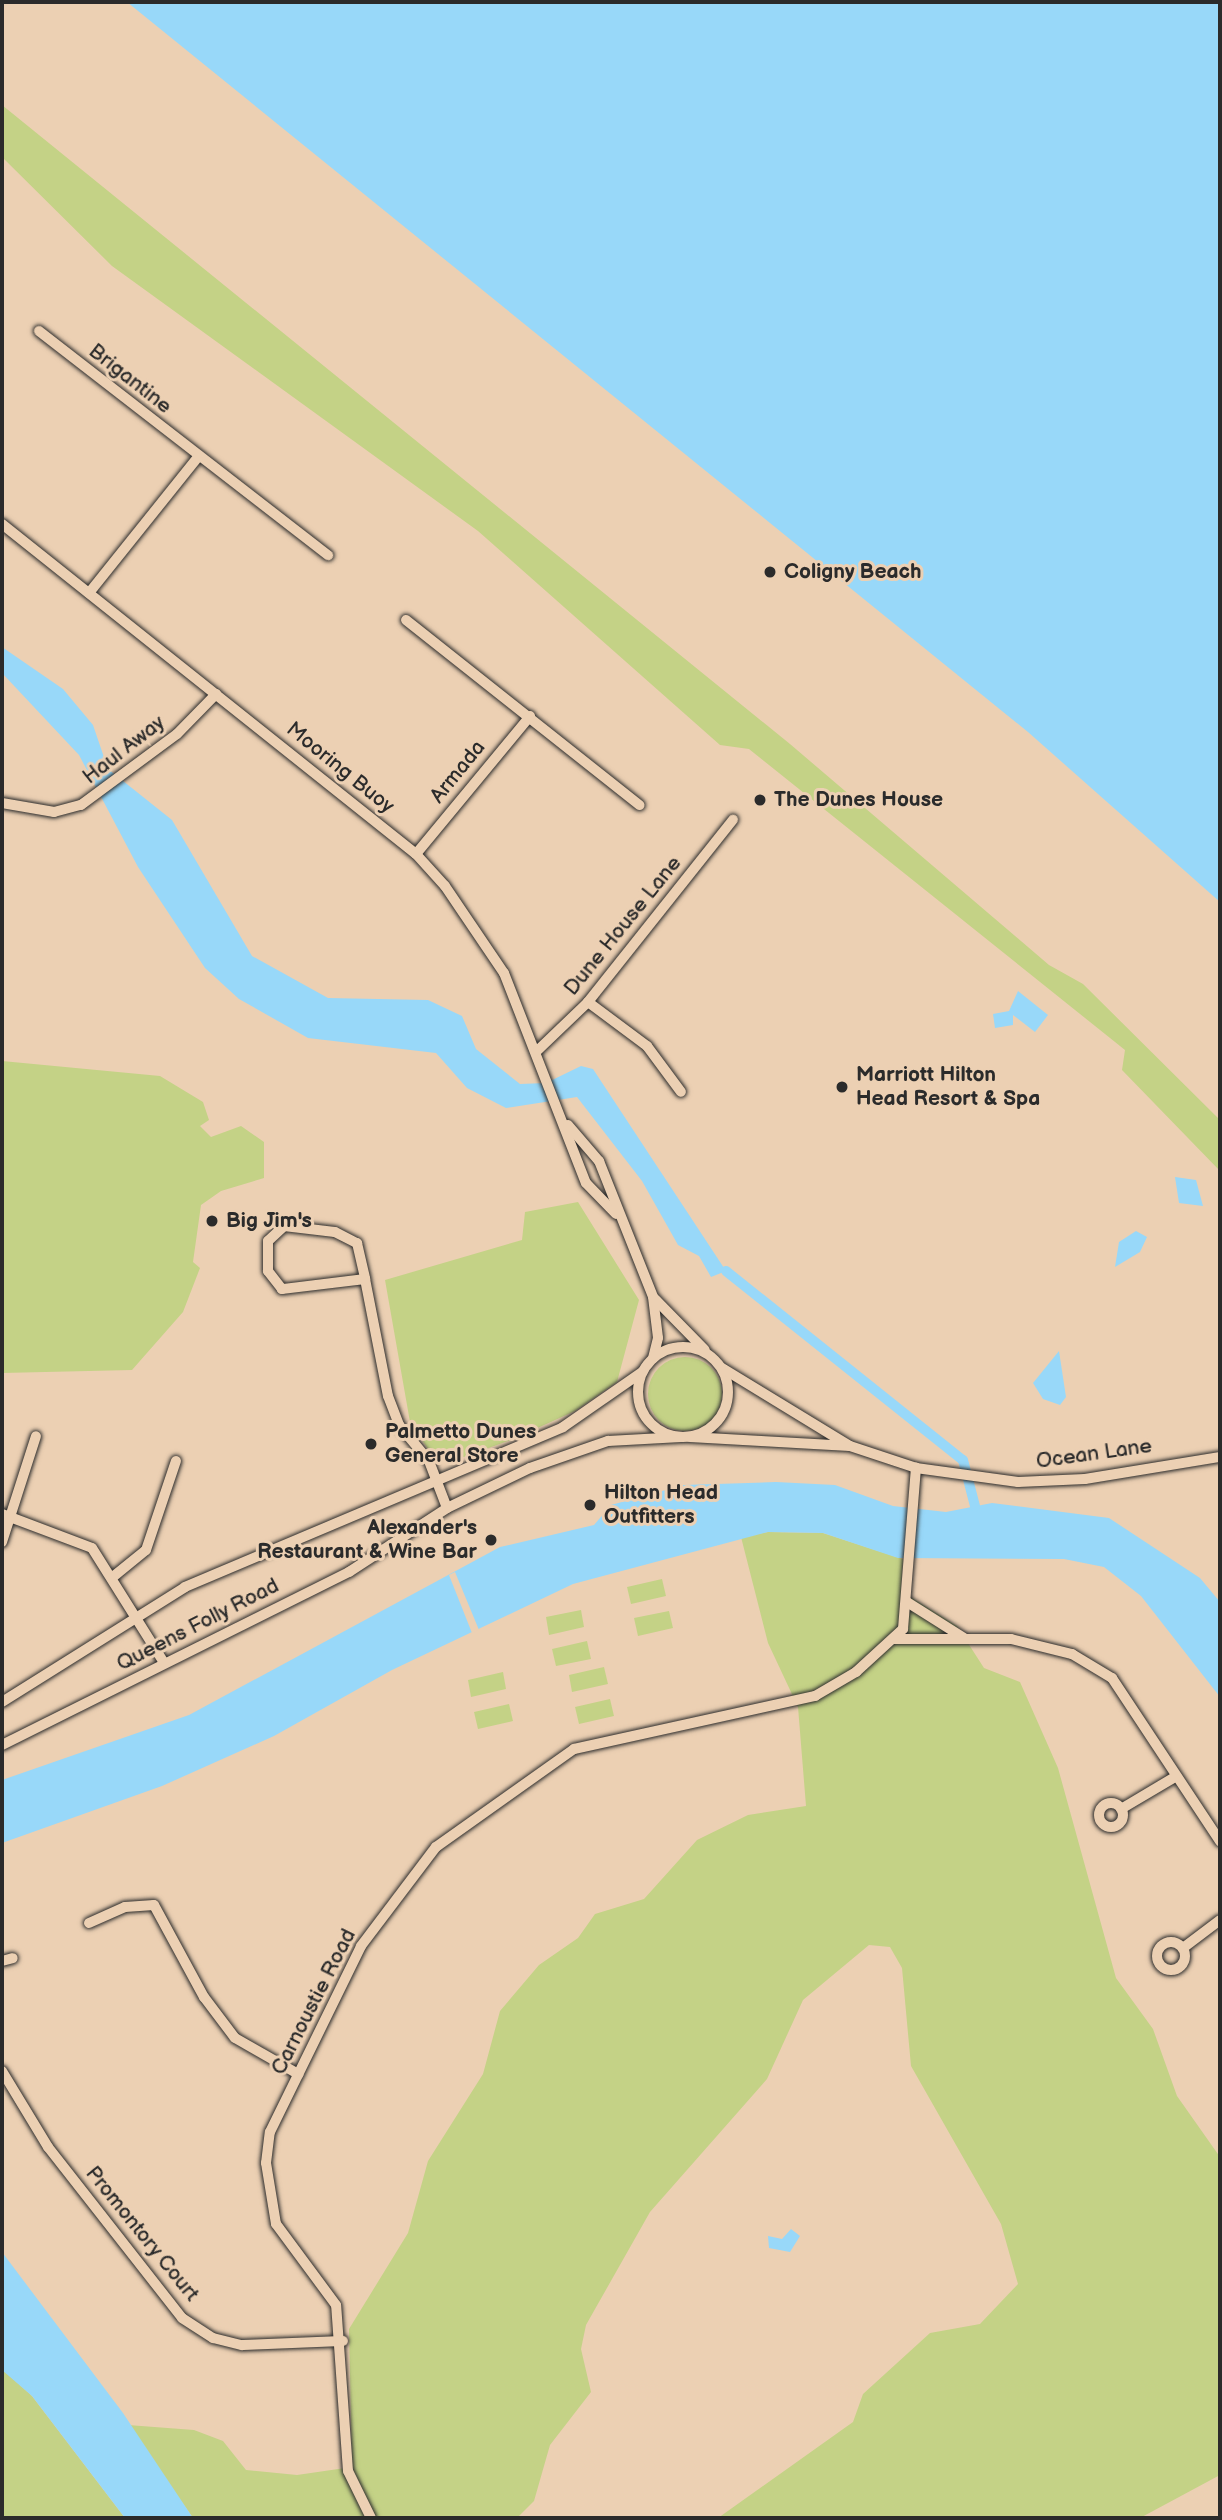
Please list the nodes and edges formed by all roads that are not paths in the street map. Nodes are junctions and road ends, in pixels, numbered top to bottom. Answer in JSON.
{"nodes":[{"id":1,"x":39,"y":331,"type":"dead end"},
{"id":2,"x":197,"y":458,"type":"junction"},
{"id":3,"x":2,"y":524,"type":"edge"},
{"id":4,"x":328,"y":555,"type":"dead end"},
{"id":5,"x":89,"y":593,"type":"junction"},
{"id":6,"x":406,"y":620,"type":"dead end"},
{"id":7,"x":216,"y":694,"type":"junction"},
{"id":8,"x":530,"y":716,"type":"junction"},
{"id":9,"x":2,"y":803,"type":"edge"},
{"id":10,"x":639,"y":805,"type":"dead end"},
{"id":11,"x":733,"y":820,"type":"dead end"},
{"id":12,"x":416,"y":853,"type":"junction"},
{"id":13,"x":588,"y":1002,"type":"junction"},
{"id":14,"x":538,"y":1050,"type":"junction"},
{"id":15,"x":681,"y":1092,"type":"dead end"},
{"id":16,"x":563,"y":1116,"type":"junction"},
{"id":17,"x":616,"y":1214,"type":"junction"},
{"id":18,"x":365,"y":1279,"type":"junction"},
{"id":19,"x":653,"y":1297,"type":"junction"},
{"id":20,"x":710,"y":1355,"type":"junction"},
{"id":21,"x":653,"y":1359,"type":"junction"},
{"id":22,"x":721,"y":1367,"type":"junction"},
{"id":23,"x":642,"y":1372,"type":"junction"},
{"id":24,"x":36,"y":1436,"type":"dead end"},
{"id":25,"x":686,"y":1437,"type":"junction"},
{"id":26,"x":850,"y":1446,"type":"junction"},
{"id":27,"x":1220,"y":1457,"type":"edge"},
{"id":28,"x":176,"y":1461,"type":"dead end"},
{"id":29,"x":916,"y":1468,"type":"junction"},
{"id":30,"x":437,"y":1481,"type":"junction"},
{"id":31,"x":447,"y":1508,"type":"junction"},
{"id":32,"x":6,"y":1515,"type":"edge"},
{"id":33,"x":2,"y":1542,"type":"edge"},
{"id":34,"x":114,"y":1576,"type":"junction"},
{"id":35,"x":907,"y":1602,"type":"junction"},
{"id":36,"x":137,"y":1620,"type":"junction"},
{"id":37,"x":894,"y":1639,"type":"junction"},
{"id":38,"x":966,"y":1639,"type":"junction"},
{"id":39,"x":163,"y":1661,"type":"junction"},
{"id":40,"x":2,"y":1702,"type":"edge"},
{"id":41,"x":2,"y":1745,"type":"edge"},
{"id":42,"x":1175,"y":1777,"type":"junction"},
{"id":43,"x":1121,"y":1809,"type":"dead end"},
{"id":44,"x":1220,"y":1841,"type":"edge"},
{"id":45,"x":1220,"y":1920,"type":"edge"},
{"id":46,"x":89,"y":1923,"type":"dead end"},
{"id":47,"x":1182,"y":1948,"type":"dead end"},
{"id":48,"x":2,"y":2071,"type":"edge"},
{"id":49,"x":298,"y":2074,"type":"junction"},
{"id":50,"x":343,"y":2341,"type":"junction"},
{"id":51,"x":371,"y":2518,"type":"edge"}],
"edges":[{"from":1,"to":2,"type":"street","name":"Brigantine"},
{"from":2,"to":4,"type":"street","name":"Brigantine"},
{"from":2,"to":5,"type":"street"},
{"from":3,"to":5,"type":"street","name":"Mooring Buoy"},
{"from":5,"to":7,"type":"street","name":"Mooring Buoy"},
{"from":6,"to":8,"type":"street"},
{"from":7,"to":9,"type":"street","name":"Haul Away"},
{"from":7,"to":12,"type":"street","name":"Mooring Buoy"},
{"from":8,"to":10,"type":"street"},
{"from":8,"to":12,"type":"street","name":"Armada"},
{"from":11,"to":13,"type":"street","name":"Dune House Lane"},
{"from":12,"to":14,"type":"street","name":"Mooring Buoy"},
{"from":13,"to":14,"type":"street","name":"Dune House Lane"},
{"from":13,"to":15,"type":"street"},
{"from":14,"to":16,"type":"street","name":"Mooring Buoy"},
{"from":16,"to":17,"type":"street","name":"Mooring Buoy"},
{"from":16,"to":17,"type":"street","name":"Mooring Buoy"},
{"from":17,"to":19,"type":"street","name":"Mooring Buoy"},
{"from":18,"to":18,"type":"street"},
{"from":18,"to":30,"type":"street"},
{"from":19,"to":20,"type":"street","name":"Mooring Buoy"},
{"from":19,"to":21,"type":"street","name":"Mooring Buoy"},
{"from":20,"to":21,"type":"street"},
{"from":20,"to":22,"type":"street"},
{"from":21,"to":23,"type":"street"},
{"from":22,"to":25,"type":"street"},
{"from":22,"to":26,"type":"street","name":"Ocean Lane"},
{"from":23,"to":25,"type":"street"},
{"from":23,"to":30,"type":"street","name":"Queens Folly Road"},
{"from":24,"to":32,"type":"street"},
{"from":25,"to":26,"type":"street","name":"Ocean Lane"},
{"from":25,"to":31,"type":"street","name":"Queens Folly Road"},
{"from":26,"to":29,"type":"street","name":"Ocean Lane"},
{"from":27,"to":29,"type":"street","name":"Ocean Lane"},
{"from":28,"to":34,"type":"street"},
{"from":29,"to":35,"type":"street","name":"Carnoustie Road"},
{"from":30,"to":31,"type":"street"},
{"from":30,"to":36,"type":"street","name":"Queens Folly Road"},
{"from":31,"to":39,"type":"street","name":"Queens Folly Road"},
{"from":32,"to":33,"type":"street"},
{"from":32,"to":34,"type":"street"},
{"from":34,"to":36,"type":"street"},
{"from":35,"to":37,"type":"street","name":"Carnoustie Road"},
{"from":35,"to":38,"type":"street"},
{"from":36,"to":39,"type":"street"},
{"from":36,"to":40,"type":"street","name":"Queens Folly Road"},
{"from":37,"to":38,"type":"street"},
{"from":37,"to":49,"type":"street","name":"Carnoustie Road"},
{"from":38,"to":42,"type":"street"},
{"from":39,"to":41,"type":"street","name":"Queens Folly Road"},
{"from":42,"to":43,"type":"street"},
{"from":42,"to":44,"type":"street"},
{"from":45,"to":47,"type":"street"},
{"from":46,"to":49,"type":"street"},
{"from":48,"to":50,"type":"street","name":"Promontory Court"},
{"from":49,"to":50,"type":"street","name":"Carnoustie Road"},
{"from":50,"to":51,"type":"street","name":"Carnoustie Road"}]}
